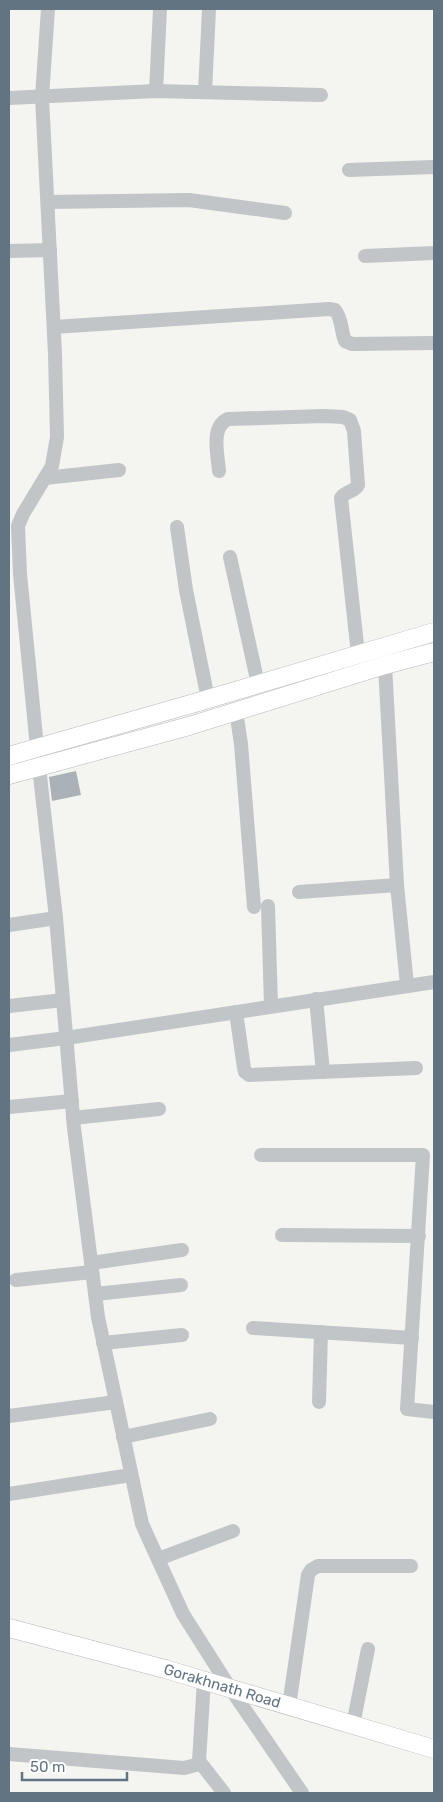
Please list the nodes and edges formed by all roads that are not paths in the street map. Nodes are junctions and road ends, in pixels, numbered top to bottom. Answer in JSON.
{"nodes":[{"id":1,"x":48,"y":9,"type":"edge"},
{"id":2,"x":160,"y":9,"type":"edge"},
{"id":3,"x":209,"y":9,"type":"edge"},
{"id":4,"x":156,"y":91,"type":"junction"},
{"id":5,"x":205,"y":92,"type":"junction"},
{"id":6,"x":321,"y":95,"type":"dead end"},
{"id":7,"x":42,"y":97,"type":"junction"},
{"id":8,"x":9,"y":98,"type":"edge"},
{"id":9,"x":434,"y":167,"type":"edge"},
{"id":10,"x":349,"y":170,"type":"dead end"},
{"id":11,"x":48,"y":202,"type":"junction"},
{"id":12,"x":285,"y":213,"type":"dead end"},
{"id":13,"x":50,"y":250,"type":"junction"},
{"id":14,"x":9,"y":251,"type":"edge"},
{"id":15,"x":434,"y":252,"type":"edge"},
{"id":16,"x":365,"y":256,"type":"dead end"},
{"id":17,"x":54,"y":327,"type":"junction"},
{"id":18,"x":434,"y":343,"type":"edge"},
{"id":19,"x":119,"y":470,"type":"dead end"},
{"id":20,"x":219,"y":471,"type":"dead end"},
{"id":21,"x":45,"y":478,"type":"junction"},
{"id":22,"x":177,"y":527,"type":"dead end"},
{"id":23,"x":230,"y":558,"type":"dead end"},
{"id":24,"x":434,"y":632,"type":"edge"},
{"id":25,"x":434,"y":652,"type":"edge"},
{"id":26,"x":358,"y":654,"type":"junction"},
{"id":27,"x":385,"y":665,"type":"junction"},
{"id":28,"x":258,"y":684,"type":"junction"},
{"id":29,"x":208,"y":699,"type":"junction"},
{"id":30,"x":236,"y":711,"type":"junction"},
{"id":31,"x":37,"y":747,"type":"junction"},
{"id":32,"x":9,"y":756,"type":"edge"},
{"id":33,"x":39,"y":766,"type":"junction"},
{"id":34,"x":9,"y":775,"type":"edge"},
{"id":35,"x":397,"y":885,"type":"junction"},
{"id":36,"x":300,"y":892,"type":"dead end"},
{"id":37,"x":268,"y":906,"type":"dead end"},
{"id":38,"x":254,"y":907,"type":"dead end"},
{"id":39,"x":56,"y":918,"type":"junction"},
{"id":40,"x":9,"y":925,"type":"edge"},
{"id":41,"x":434,"y":982,"type":"edge"},
{"id":42,"x":406,"y":986,"type":"junction"},
{"id":43,"x":63,"y":1000,"type":"junction"},
{"id":44,"x":316,"y":1000,"type":"junction"},
{"id":45,"x":9,"y":1006,"type":"edge"},
{"id":46,"x":272,"y":1006,"type":"junction"},
{"id":47,"x":236,"y":1012,"type":"junction"},
{"id":48,"x":66,"y":1038,"type":"junction"},
{"id":49,"x":9,"y":1045,"type":"edge"},
{"id":50,"x":416,"y":1068,"type":"dead end"},
{"id":51,"x":323,"y":1072,"type":"junction"},
{"id":52,"x":72,"y":1101,"type":"junction"},
{"id":53,"x":9,"y":1107,"type":"edge"},
{"id":54,"x":159,"y":1109,"type":"dead end"},
{"id":55,"x":74,"y":1118,"type":"junction"},
{"id":56,"x":261,"y":1156,"type":"dead end"},
{"id":57,"x":428,"y":1156,"type":"edge"},
{"id":58,"x":282,"y":1235,"type":"dead end"},
{"id":59,"x":419,"y":1236,"type":"junction"},
{"id":60,"x":182,"y":1250,"type":"dead end"},
{"id":61,"x":92,"y":1268,"type":"junction"},
{"id":62,"x":16,"y":1280,"type":"dead end"},
{"id":63,"x":181,"y":1284,"type":"dead end"},
{"id":64,"x":95,"y":1294,"type":"junction"},
{"id":65,"x":252,"y":1328,"type":"dead end"},
{"id":66,"x":321,"y":1332,"type":"junction"},
{"id":67,"x":182,"y":1335,"type":"dead end"},
{"id":68,"x":412,"y":1338,"type":"junction"},
{"id":69,"x":103,"y":1343,"type":"junction"},
{"id":70,"x":116,"y":1402,"type":"junction"},
{"id":71,"x":319,"y":1402,"type":"dead end"},
{"id":72,"x":434,"y":1412,"type":"edge"},
{"id":73,"x":9,"y":1416,"type":"edge"},
{"id":74,"x":210,"y":1419,"type":"dead end"},
{"id":75,"x":123,"y":1436,"type":"junction"},
{"id":76,"x":131,"y":1475,"type":"junction"},
{"id":77,"x":9,"y":1494,"type":"edge"},
{"id":78,"x":233,"y":1531,"type":"dead end"},
{"id":79,"x":158,"y":1559,"type":"junction"},
{"id":80,"x":411,"y":1566,"type":"dead end"},
{"id":81,"x":9,"y":1628,"type":"edge"},
{"id":82,"x":368,"y":1649,"type":"dead end"},
{"id":83,"x":204,"y":1680,"type":"junction"},
{"id":84,"x":230,"y":1688,"type":"junction"},
{"id":85,"x":289,"y":1706,"type":"junction"},
{"id":86,"x":353,"y":1725,"type":"junction"},
{"id":87,"x":434,"y":1749,"type":"edge"},
{"id":88,"x":9,"y":1754,"type":"edge"},
{"id":89,"x":199,"y":1761,"type":"junction"},
{"id":90,"x":224,"y":1793,"type":"edge"},
{"id":91,"x":302,"y":1793,"type":"edge"}],
"edges":[{"from":1,"to":7,"type":"street"},
{"from":2,"to":4,"type":"street"},
{"from":3,"to":5,"type":"street"},
{"from":4,"to":5,"type":"street"},
{"from":4,"to":7,"type":"street"},
{"from":5,"to":6,"type":"street"},
{"from":7,"to":8,"type":"street"},
{"from":7,"to":11,"type":"street"},
{"from":9,"to":10,"type":"street"},
{"from":11,"to":12,"type":"street"},
{"from":11,"to":13,"type":"street"},
{"from":13,"to":14,"type":"street"},
{"from":13,"to":17,"type":"street"},
{"from":15,"to":16,"type":"street"},
{"from":17,"to":18,"type":"street"},
{"from":17,"to":21,"type":"street"},
{"from":19,"to":21,"type":"street"},
{"from":20,"to":26,"type":"street"},
{"from":21,"to":31,"type":"street"},
{"from":22,"to":29,"type":"street"},
{"from":23,"to":28,"type":"street"},
{"from":24,"to":26,"type":"main road"},
{"from":25,"to":27,"type":"main road"},
{"from":26,"to":28,"type":"main road"},
{"from":27,"to":30,"type":"main road"},
{"from":27,"to":35,"type":"street"},
{"from":28,"to":29,"type":"main road"},
{"from":29,"to":31,"type":"main road"},
{"from":30,"to":33,"type":"main road"},
{"from":30,"to":38,"type":"street"},
{"from":31,"to":32,"type":"main road"},
{"from":33,"to":34,"type":"main road"},
{"from":33,"to":39,"type":"street"},
{"from":35,"to":36,"type":"street"},
{"from":35,"to":42,"type":"street"},
{"from":37,"to":46,"type":"street"},
{"from":39,"to":40,"type":"street"},
{"from":39,"to":43,"type":"street"},
{"from":41,"to":42,"type":"street"},
{"from":42,"to":44,"type":"street"},
{"from":43,"to":45,"type":"street"},
{"from":43,"to":48,"type":"street"},
{"from":44,"to":46,"type":"street"},
{"from":44,"to":51,"type":"street"},
{"from":46,"to":47,"type":"street"},
{"from":47,"to":48,"type":"street"},
{"from":47,"to":51,"type":"street"},
{"from":48,"to":49,"type":"street"},
{"from":48,"to":52,"type":"street"},
{"from":50,"to":51,"type":"street"},
{"from":52,"to":53,"type":"street"},
{"from":52,"to":55,"type":"street"},
{"from":54,"to":55,"type":"street"},
{"from":55,"to":61,"type":"street"},
{"from":56,"to":57,"type":"street"},
{"from":57,"to":59,"type":"street"},
{"from":58,"to":59,"type":"street"},
{"from":59,"to":68,"type":"street"},
{"from":60,"to":61,"type":"street"},
{"from":61,"to":62,"type":"street"},
{"from":61,"to":64,"type":"street"},
{"from":63,"to":64,"type":"street"},
{"from":64,"to":69,"type":"street"},
{"from":65,"to":66,"type":"street"},
{"from":66,"to":68,"type":"street"},
{"from":66,"to":71,"type":"street"},
{"from":67,"to":69,"type":"street"},
{"from":68,"to":72,"type":"street"},
{"from":69,"to":70,"type":"street"},
{"from":70,"to":73,"type":"street"},
{"from":70,"to":75,"type":"street"},
{"from":74,"to":75,"type":"street"},
{"from":75,"to":76,"type":"street"},
{"from":76,"to":77,"type":"street"},
{"from":76,"to":79,"type":"street"},
{"from":78,"to":79,"type":"street"},
{"from":79,"to":84,"type":"street"},
{"from":80,"to":85,"type":"street"},
{"from":81,"to":83,"type":"main road","name":"Gorakhnath Road"},
{"from":82,"to":86,"type":"street"},
{"from":83,"to":84,"type":"main road","name":"Gorakhnath Road"},
{"from":83,"to":89,"type":"street"},
{"from":84,"to":85,"type":"main road","name":"Gorakhnath Road"},
{"from":84,"to":91,"type":"street"},
{"from":85,"to":86,"type":"main road","name":"Gorakhnath Road"},
{"from":86,"to":87,"type":"main road","name":"Gorakhnath Road"},
{"from":88,"to":89,"type":"street"},
{"from":89,"to":90,"type":"street"}]}
